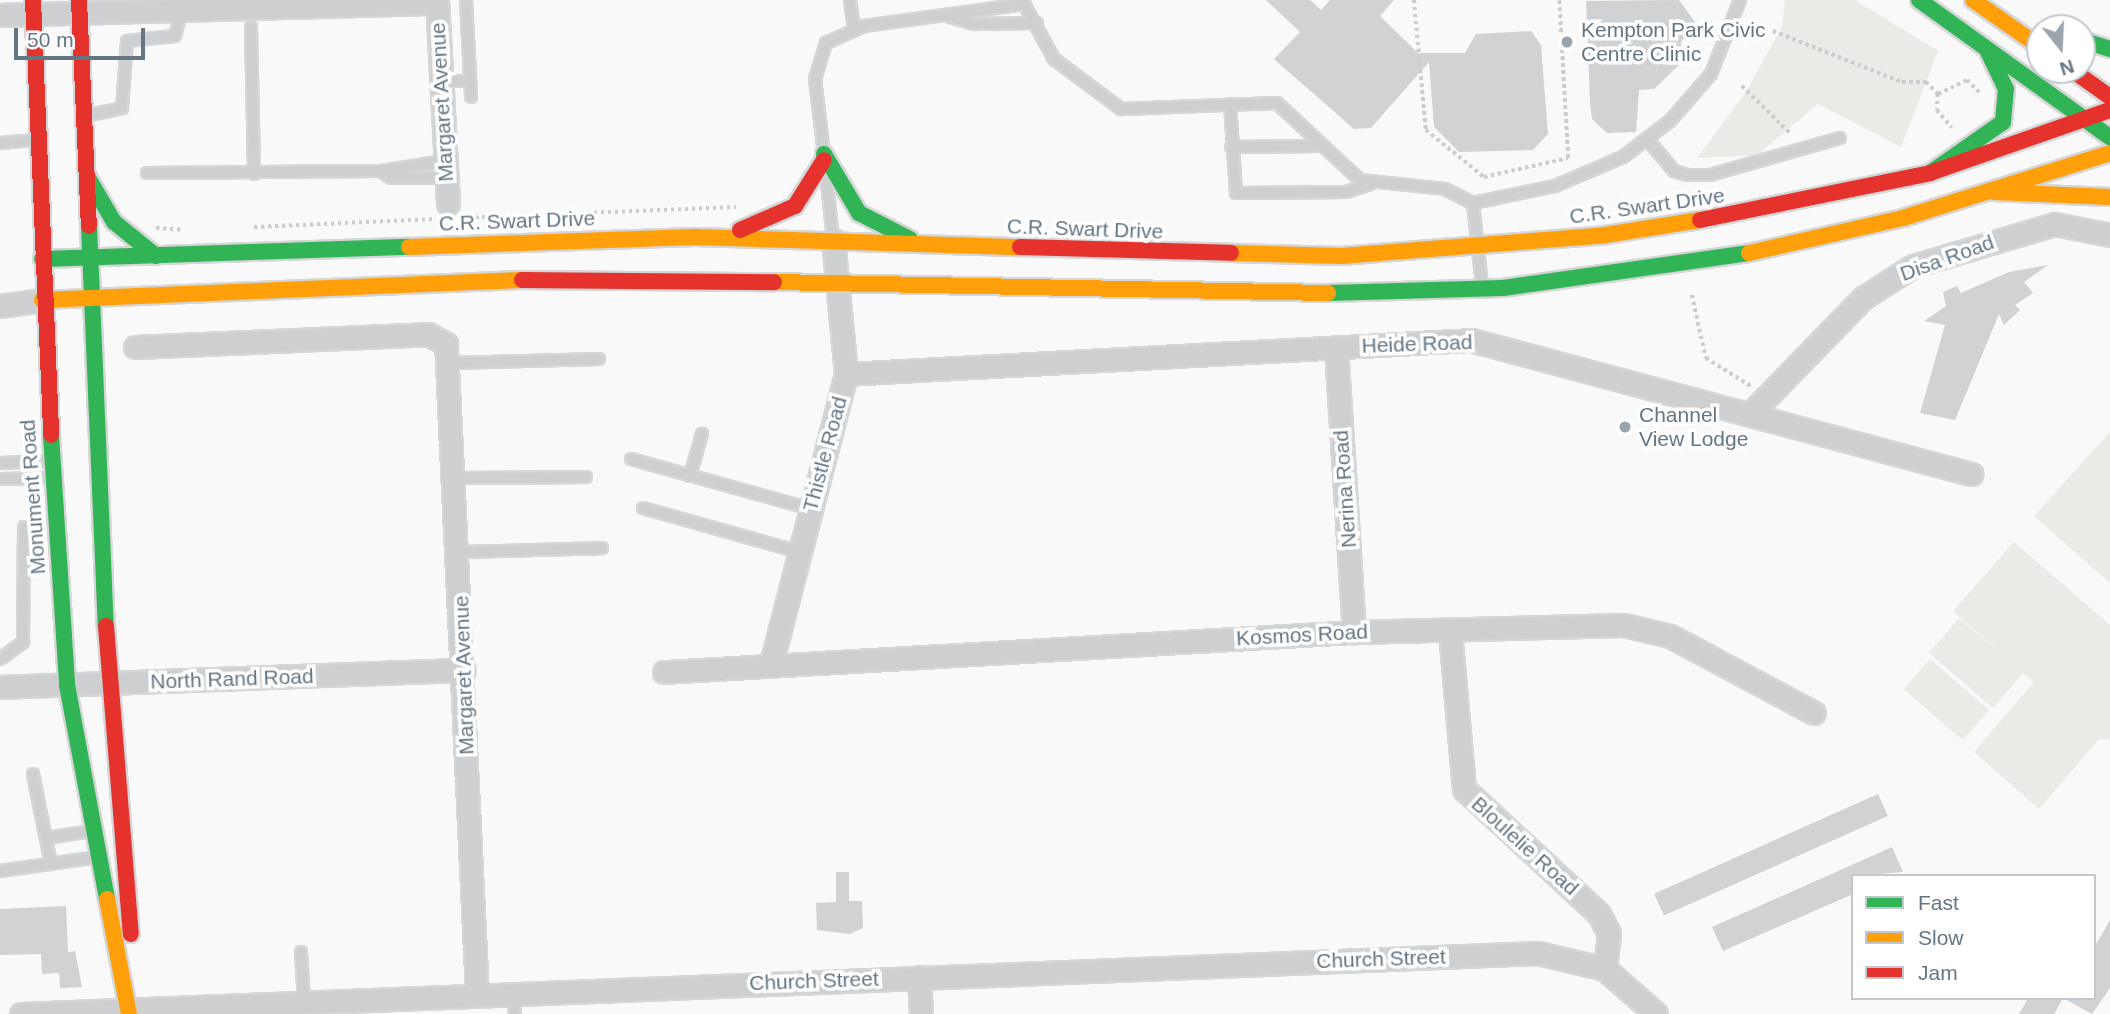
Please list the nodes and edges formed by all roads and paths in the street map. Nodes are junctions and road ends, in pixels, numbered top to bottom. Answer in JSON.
{"nodes":[{"id":1,"x":466,"y":0,"type":"edge"},
{"id":2,"x":850,"y":0,"type":"edge"},
{"id":3,"x":1414,"y":0,"type":"edge"},
{"id":4,"x":1559,"y":0,"type":"edge"},
{"id":5,"x":1740,"y":0,"type":"edge"},
{"id":6,"x":1920,"y":0,"type":"edge"},
{"id":7,"x":437,"y":1,"type":"edge"},
{"id":8,"x":1977,"y":3,"type":"edge"},
{"id":9,"x":79,"y":6,"type":"edge"},
{"id":10,"x":33,"y":7,"type":"edge"},
{"id":11,"x":182,"y":10,"type":"junction"},
{"id":12,"x":0,"y":15,"type":"edge"},
{"id":13,"x":949,"y":16,"type":"junction"},
{"id":14,"x":2026,"y":21,"type":"edge"},
{"id":15,"x":1037,"y":23,"type":"junction"},
{"id":16,"x":251,"y":27,"type":"dead end"},
{"id":17,"x":854,"y":30,"type":"junction"},
{"id":18,"x":1773,"y":31,"type":"dead end"},
{"id":19,"x":2026,"y":37,"type":"edge"},
{"id":20,"x":1986,"y":48,"type":"junction"},
{"id":21,"x":440,"y":81,"type":"junction"},
{"id":22,"x":470,"y":81,"type":"junction"},
{"id":23,"x":2092,"y":84,"type":"edge"},
{"id":24,"x":1742,"y":86,"type":"dead end"},
{"id":25,"x":1938,"y":94,"type":"junction"},
{"id":26,"x":471,"y":97,"type":"dead end"},
{"id":27,"x":2110,"y":97,"type":"edge"},
{"id":28,"x":1230,"y":104,"type":"junction"},
{"id":29,"x":1984,"y":107,"type":"dead end"},
{"id":30,"x":2110,"y":110,"type":"edge"},
{"id":31,"x":82,"y":116,"type":"junction"},
{"id":32,"x":2083,"y":119,"type":"junction"},
{"id":33,"x":1962,"y":130,"type":"dead end"},
{"id":34,"x":1792,"y":135,"type":"dead end"},
{"id":35,"x":2110,"y":136,"type":"edge"},
{"id":36,"x":1840,"y":138,"type":"dead end"},
{"id":37,"x":38,"y":139,"type":"junction"},
{"id":38,"x":1647,"y":139,"type":"junction"},
{"id":39,"x":0,"y":143,"type":"edge"},
{"id":40,"x":1318,"y":146,"type":"junction"},
{"id":41,"x":1231,"y":147,"type":"junction"},
{"id":42,"x":2110,"y":153,"type":"edge"},
{"id":43,"x":824,"y":157,"type":"junction"},
{"id":44,"x":83,"y":167,"type":"junction"},
{"id":45,"x":446,"y":170,"type":"junction"},
{"id":46,"x":381,"y":171,"type":"junction"},
{"id":47,"x":147,"y":173,"type":"dead end"},
{"id":48,"x":1930,"y":173,"type":"junction"},
{"id":49,"x":254,"y":174,"type":"junction"},
{"id":50,"x":1370,"y":184,"type":"junction"},
{"id":51,"x":1994,"y":192,"type":"junction"},
{"id":52,"x":2110,"y":197,"type":"edge"},
{"id":53,"x":1473,"y":203,"type":"junction"},
{"id":54,"x":448,"y":204,"type":"dead end"},
{"id":55,"x":2110,"y":235,"type":"edge"},
{"id":56,"x":695,"y":236,"type":"junction"},
{"id":57,"x":833,"y":240,"type":"junction"},
{"id":58,"x":921,"y":244,"type":"junction"},
{"id":59,"x":1476,"y":246,"type":"junction"},
{"id":60,"x":156,"y":256,"type":"junction"},
{"id":61,"x":42,"y":259,"type":"junction"},
{"id":62,"x":85,"y":260,"type":"junction"},
{"id":63,"x":839,"y":282,"type":"junction"},
{"id":64,"x":1482,"y":289,"type":"junction"},
{"id":65,"x":1692,"y":295,"type":"dead end"},
{"id":66,"x":87,"y":298,"type":"junction"},
{"id":67,"x":42,"y":300,"type":"junction"},
{"id":68,"x":0,"y":306,"type":"edge"},
{"id":69,"x":135,"y":346,"type":"dead end"},
{"id":70,"x":1336,"y":347,"type":"junction"},
{"id":71,"x":599,"y":359,"type":"dead end"},
{"id":72,"x":452,"y":360,"type":"junction"},
{"id":73,"x":846,"y":374,"type":"junction"},
{"id":74,"x":1765,"y":394,"type":"junction"},
{"id":75,"x":1752,"y":412,"type":"junction"},
{"id":76,"x":702,"y":434,"type":"dead end"},
{"id":77,"x":631,"y":459,"type":"dead end"},
{"id":78,"x":51,"y":461,"type":"junction"},
{"id":79,"x":0,"y":463,"type":"edge"},
{"id":80,"x":1971,"y":474,"type":"dead end"},
{"id":81,"x":690,"y":475,"type":"junction"},
{"id":82,"x":586,"y":477,"type":"dead end"},
{"id":83,"x":52,"y":478,"type":"junction"},
{"id":84,"x":457,"y":478,"type":"junction"},
{"id":85,"x":0,"y":479,"type":"edge"},
{"id":86,"x":643,"y":508,"type":"dead end"},
{"id":87,"x":811,"y":509,"type":"junction"},
{"id":88,"x":24,"y":527,"type":"dead end"},
{"id":89,"x":602,"y":548,"type":"dead end"},
{"id":90,"x":460,"y":552,"type":"junction"},
{"id":91,"x":800,"y":552,"type":"junction"},
{"id":92,"x":1354,"y":632,"type":"junction"},
{"id":93,"x":1450,"y":632,"type":"junction"},
{"id":94,"x":0,"y":659,"type":"edge"},
{"id":95,"x":771,"y":664,"type":"junction"},
{"id":96,"x":464,"y":670,"type":"junction"},
{"id":97,"x":664,"y":672,"type":"dead end"},
{"id":98,"x":108,"y":684,"type":"junction"},
{"id":99,"x":67,"y":685,"type":"junction"},
{"id":100,"x":0,"y":687,"type":"edge"},
{"id":101,"x":1814,"y":713,"type":"dead end"},
{"id":102,"x":33,"y":774,"type":"dead end"},
{"id":103,"x":92,"y":831,"type":"junction"},
{"id":104,"x":46,"y":838,"type":"junction"},
{"id":105,"x":98,"y":857,"type":"junction"},
{"id":106,"x":51,"y":864,"type":"junction"},
{"id":107,"x":0,"y":871,"type":"edge"},
{"id":108,"x":301,"y":952,"type":"dead end"},
{"id":109,"x":1605,"y":969,"type":"junction"},
{"id":110,"x":919,"y":977,"type":"junction"},
{"id":111,"x":126,"y":985,"type":"junction"},
{"id":112,"x":514,"y":991,"type":"junction"},
{"id":113,"x":477,"y":992,"type":"junction"},
{"id":114,"x":304,"y":1001,"type":"junction"},
{"id":115,"x":128,"y":1012,"type":"edge"},
{"id":116,"x":66,"y":1013,"type":"edge"},
{"id":117,"x":21,"y":1014,"type":"edge"},
{"id":118,"x":515,"y":1014,"type":"edge"},
{"id":119,"x":921,"y":1014,"type":"edge"},
{"id":120,"x":1656,"y":1014,"type":"edge"}],
"edges":[{"from":1,"to":22,"type":"lane"},
{"from":2,"to":17,"type":"lane"},
{"from":3,"to":4,"type":"path"},
{"from":5,"to":38,"type":"lane"},
{"from":6,"to":20,"type":"main road"},
{"from":7,"to":11,"type":"street"},
{"from":7,"to":21,"type":"street","name":"Margaret Avenue"},
{"from":8,"to":14,"type":"main road"},
{"from":8,"to":19,"type":"main road"},
{"from":9,"to":10,"type":"street"},
{"from":9,"to":11,"type":"street"},
{"from":9,"to":31,"type":"main road","name":"Monument Road"},
{"from":10,"to":12,"type":"street"},
{"from":10,"to":37,"type":"main road","name":"Monument Road"},
{"from":11,"to":31,"type":"lane"},
{"from":13,"to":15,"type":"lane"},
{"from":13,"to":15,"type":"lane"},
{"from":13,"to":17,"type":"lane"},
{"from":15,"to":28,"type":"lane"},
{"from":16,"to":49,"type":"lane"},
{"from":17,"to":43,"type":"lane"},
{"from":18,"to":25,"type":"path"},
{"from":20,"to":32,"type":"main road"},
{"from":20,"to":48,"type":"main road"},
{"from":21,"to":22,"type":"lane"},
{"from":21,"to":45,"type":"street","name":"Margaret Avenue"},
{"from":22,"to":26,"type":"lane"},
{"from":23,"to":27,"type":"main road"},
{"from":24,"to":34,"type":"path"},
{"from":25,"to":29,"type":"path"},
{"from":25,"to":33,"type":"path"},
{"from":28,"to":40,"type":"lane"},
{"from":28,"to":41,"type":"lane"},
{"from":30,"to":32,"type":"main road","name":"C.R. Swart Drive"},
{"from":31,"to":44,"type":"main road","name":"Monument Road"},
{"from":32,"to":35,"type":"main road"},
{"from":32,"to":48,"type":"main road","name":"C.R. Swart Drive"},
{"from":36,"to":38,"type":"lane"},
{"from":37,"to":39,"type":"lane"},
{"from":37,"to":61,"type":"main road","name":"Monument Road"},
{"from":38,"to":53,"type":"lane"},
{"from":40,"to":41,"type":"lane"},
{"from":40,"to":50,"type":"lane"},
{"from":41,"to":50,"type":"lane"},
{"from":42,"to":51,"type":"main road"},
{"from":43,"to":56,"type":"main road"},
{"from":43,"to":57,"type":"lane"},
{"from":43,"to":58,"type":"main road"},
{"from":44,"to":60,"type":"main road"},
{"from":44,"to":62,"type":"main road","name":"Monument Road"},
{"from":45,"to":46,"type":"lane"},
{"from":45,"to":46,"type":"lane"},
{"from":45,"to":54,"type":"street","name":"Margaret Avenue"},
{"from":46,"to":49,"type":"lane"},
{"from":47,"to":49,"type":"lane"},
{"from":48,"to":59,"type":"main road","name":"C.R. Swart Drive"},
{"from":50,"to":53,"type":"lane"},
{"from":51,"to":52,"type":"main road"},
{"from":51,"to":64,"type":"main road"},
{"from":53,"to":59,"type":"lane"},
{"from":55,"to":74,"type":"street","name":"Disa Road"},
{"from":56,"to":57,"type":"main road","name":"C.R. Swart Drive"},
{"from":56,"to":60,"type":"main road","name":"C.R. Swart Drive"},
{"from":57,"to":58,"type":"main road","name":"C.R. Swart Drive"},
{"from":57,"to":63,"type":"street","name":"Thistle Road"},
{"from":58,"to":59,"type":"main road","name":"C.R. Swart Drive"},
{"from":59,"to":64,"type":"lane"},
{"from":60,"to":62,"type":"main road","name":"C.R. Swart Drive"},
{"from":61,"to":62,"type":"main road","name":"C.R. Swart Drive"},
{"from":61,"to":67,"type":"main road","name":"Monument Road"},
{"from":62,"to":66,"type":"main road","name":"Monument Road"},
{"from":63,"to":64,"type":"main road"},
{"from":63,"to":66,"type":"main road"},
{"from":63,"to":73,"type":"street","name":"Thistle Road"},
{"from":65,"to":74,"type":"path"},
{"from":66,"to":67,"type":"main road"},
{"from":66,"to":98,"type":"main road","name":"Monument Road"},
{"from":67,"to":68,"type":"street"},
{"from":67,"to":78,"type":"main road","name":"Monument Road"},
{"from":69,"to":72,"type":"street"},
{"from":70,"to":73,"type":"street","name":"Heide Road"},
{"from":70,"to":75,"type":"street","name":"Heide Road"},
{"from":70,"to":92,"type":"street","name":"Nerina Road"},
{"from":71,"to":72,"type":"lane"},
{"from":72,"to":84,"type":"street","name":"Margaret Avenue"},
{"from":73,"to":87,"type":"street","name":"Thistle Road"},
{"from":74,"to":75,"type":"street","name":"Disa Road"},
{"from":75,"to":80,"type":"street","name":"Heide Road"},
{"from":76,"to":81,"type":"lane"},
{"from":77,"to":81,"type":"lane"},
{"from":78,"to":79,"type":"lane"},
{"from":78,"to":83,"type":"main road","name":"Monument Road"},
{"from":81,"to":87,"type":"lane"},
{"from":82,"to":84,"type":"lane"},
{"from":83,"to":85,"type":"lane"},
{"from":83,"to":99,"type":"main road","name":"Monument Road"},
{"from":84,"to":90,"type":"street","name":"Margaret Avenue"},
{"from":86,"to":91,"type":"lane"},
{"from":87,"to":91,"type":"street","name":"Thistle Road"},
{"from":88,"to":94,"type":"lane"},
{"from":89,"to":90,"type":"lane"},
{"from":90,"to":96,"type":"street","name":"Margaret Avenue"},
{"from":91,"to":95,"type":"street","name":"Thistle Road"},
{"from":92,"to":93,"type":"street","name":"Kosmos Road"},
{"from":92,"to":95,"type":"street","name":"Kosmos Road"},
{"from":93,"to":101,"type":"street","name":"Kosmos Road"},
{"from":93,"to":109,"type":"street","name":"Bloulelie Road"},
{"from":95,"to":97,"type":"street","name":"Kosmos Road"},
{"from":96,"to":98,"type":"street","name":"North Rand Road"},
{"from":96,"to":113,"type":"street","name":"Margaret Avenue"},
{"from":98,"to":99,"type":"street","name":"North Rand Road"},
{"from":98,"to":111,"type":"main road","name":"Monument Road"},
{"from":99,"to":100,"type":"street","name":"North Rand Road"},
{"from":99,"to":103,"type":"main road","name":"Monument Road"},
{"from":102,"to":104,"type":"lane"},
{"from":103,"to":104,"type":"lane"},
{"from":103,"to":105,"type":"main road","name":"Monument Road"},
{"from":104,"to":106,"type":"lane"},
{"from":105,"to":106,"type":"lane"},
{"from":105,"to":111,"type":"main road","name":"Monument Road"},
{"from":106,"to":107,"type":"lane"},
{"from":108,"to":114,"type":"lane"},
{"from":109,"to":110,"type":"street","name":"Church Street"},
{"from":109,"to":120,"type":"street"},
{"from":110,"to":112,"type":"street","name":"Church Street"},
{"from":110,"to":119,"type":"street"},
{"from":111,"to":115,"type":"main road","name":"Monument Road"},
{"from":112,"to":113,"type":"street","name":"Church Street"},
{"from":112,"to":118,"type":"lane"},
{"from":113,"to":114,"type":"street","name":"Church Street"},
{"from":114,"to":115,"type":"street","name":"Church Street"},
{"from":115,"to":116,"type":"street","name":"Church Street"},
{"from":116,"to":117,"type":"street","name":"Church Street"}]}
